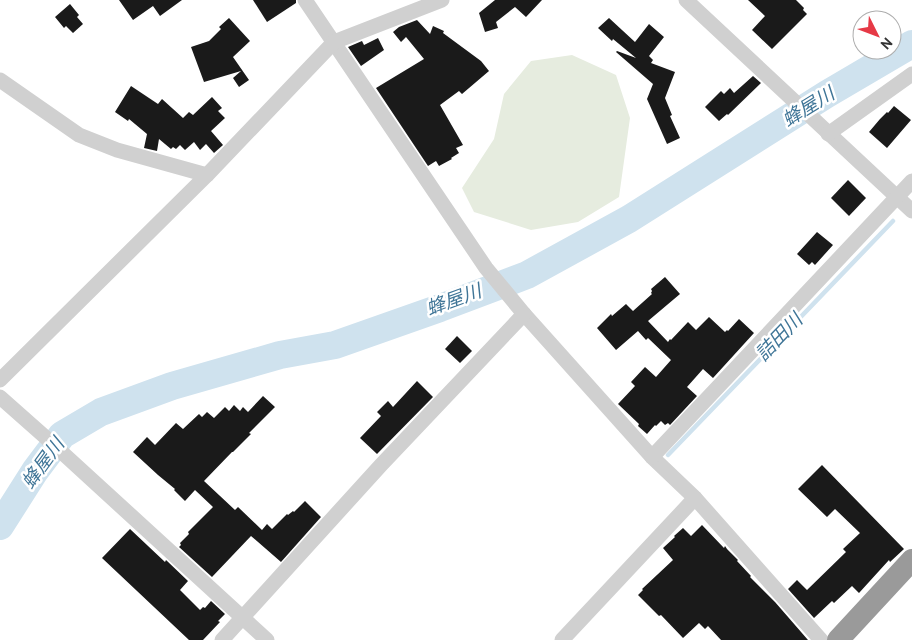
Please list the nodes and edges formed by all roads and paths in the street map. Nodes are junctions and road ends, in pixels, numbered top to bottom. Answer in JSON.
{"nodes":[{"id":1,"x":305,"y":0,"type":"edge"},
{"id":2,"x":442,"y":0,"type":"edge"},
{"id":3,"x":686,"y":0,"type":"edge"},
{"id":4,"x":334,"y":42,"type":"junction"},
{"id":5,"x":912,"y":74,"type":"edge"},
{"id":6,"x":0,"y":80,"type":"edge"},
{"id":7,"x":825,"y":130,"type":"junction"},
{"id":8,"x":207,"y":175,"type":"junction"},
{"id":9,"x":912,"y":181,"type":"edge"},
{"id":10,"x":897,"y":197,"type":"junction"},
{"id":11,"x":912,"y":211,"type":"edge"},
{"id":12,"x":520,"y":308,"type":"junction"},
{"id":13,"x":0,"y":380,"type":"edge"},
{"id":14,"x":0,"y":397,"type":"edge"},
{"id":15,"x":652,"y":457,"type":"junction"},
{"id":16,"x":695,"y":498,"type":"junction"},
{"id":17,"x":912,"y":560,"type":"edge"},
{"id":18,"x":242,"y":617,"type":"junction"},
{"id":19,"x":222,"y":640,"type":"edge"},
{"id":20,"x":267,"y":640,"type":"edge"},
{"id":21,"x":562,"y":640,"type":"edge"},
{"id":22,"x":821,"y":640,"type":"edge"},
{"id":23,"x":838,"y":640,"type":"edge"}],
"edges":[{"from":1,"to":4,"type":"street"},
{"from":2,"to":4,"type":"street"},
{"from":3,"to":7,"type":"street"},
{"from":4,"to":8,"type":"street"},
{"from":4,"to":12,"type":"street"},
{"from":5,"to":7,"type":"street"},
{"from":6,"to":8,"type":"street"},
{"from":7,"to":10,"type":"street"},
{"from":8,"to":13,"type":"street"},
{"from":9,"to":10,"type":"street"},
{"from":10,"to":11,"type":"street"},
{"from":10,"to":15,"type":"street"},
{"from":12,"to":15,"type":"street"},
{"from":12,"to":18,"type":"street"},
{"from":14,"to":18,"type":"street"},
{"from":15,"to":16,"type":"street"},
{"from":16,"to":21,"type":"street"},
{"from":16,"to":22,"type":"street"},
{"from":17,"to":23,"type":"highway"},
{"from":18,"to":19,"type":"street"},
{"from":18,"to":20,"type":"street"}]}
